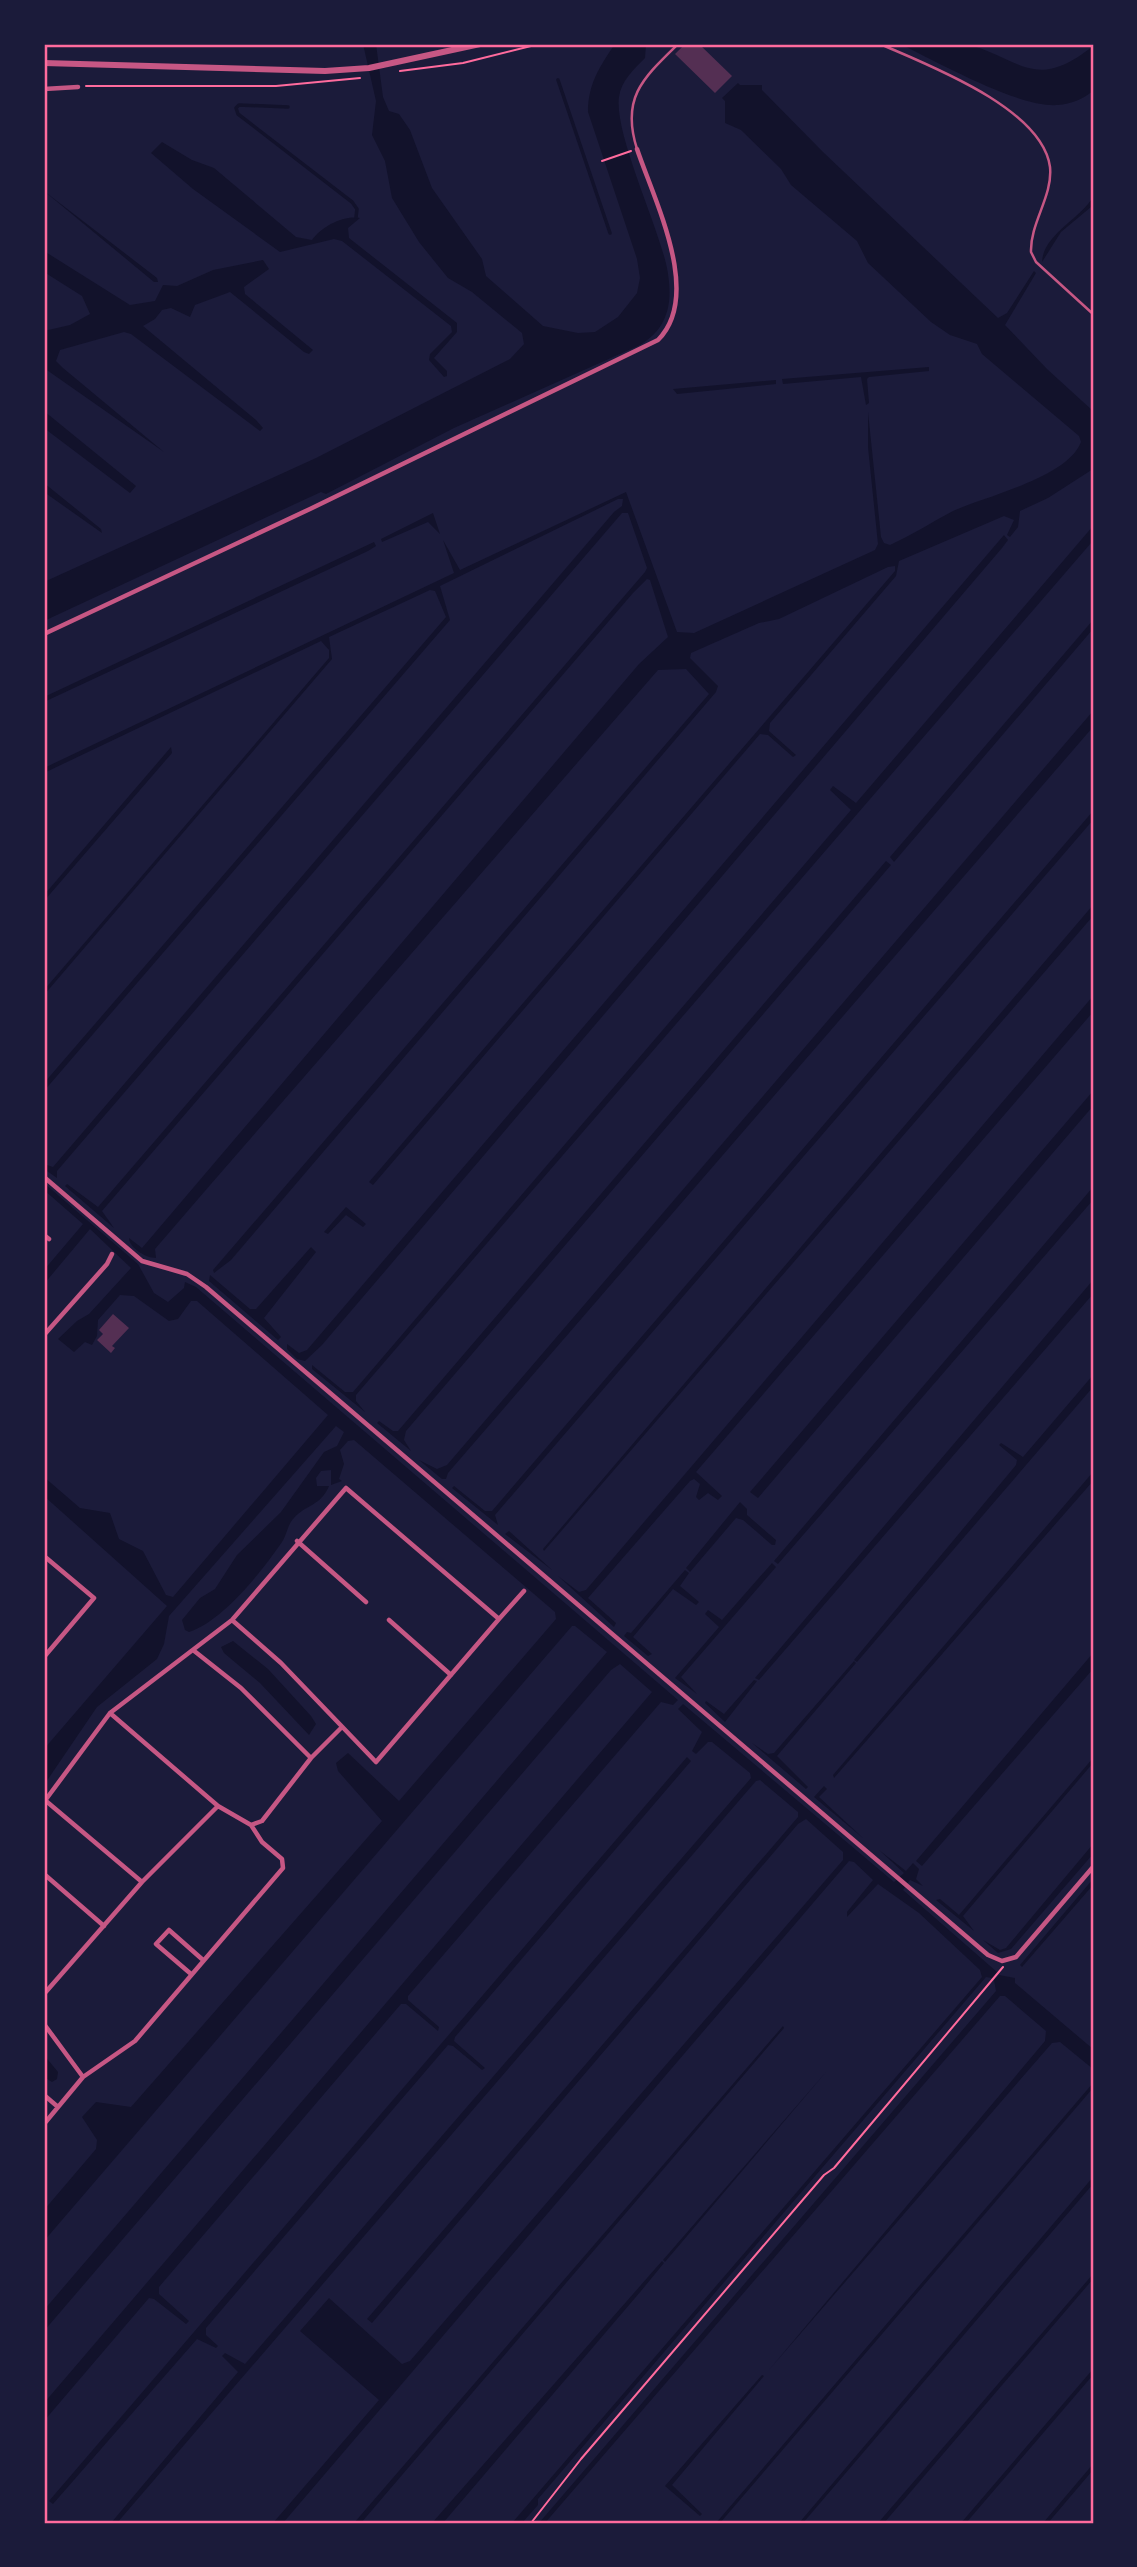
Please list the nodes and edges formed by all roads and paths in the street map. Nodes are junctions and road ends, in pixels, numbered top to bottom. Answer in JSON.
{"nodes":[{"id":1,"x":480,"y":44,"type":"edge"},
{"id":2,"x":539,"y":44,"type":"edge"},
{"id":3,"x":880,"y":44,"type":"edge"},
{"id":4,"x":676,"y":46,"type":"dead end"},
{"id":5,"x":44,"y":63,"type":"edge"},
{"id":6,"x":390,"y":72,"type":"dead end"},
{"id":7,"x":356,"y":79,"type":"dead end"},
{"id":8,"x":78,"y":87,"type":"joint"},
{"id":9,"x":44,"y":89,"type":"edge"},
{"id":10,"x":635,"y":150,"type":"junction"},
{"id":11,"x":602,"y":161,"type":"dead end"},
{"id":12,"x":1093,"y":314,"type":"edge"},
{"id":13,"x":44,"y":634,"type":"edge"},
{"id":14,"x":44,"y":1177,"type":"edge"},
{"id":15,"x":44,"y":1235,"type":"edge"},
{"id":16,"x":49,"y":1239,"type":"dead end"},
{"id":17,"x":112,"y":1254,"type":"dead end"},
{"id":18,"x":44,"y":1335,"type":"edge"},
{"id":19,"x":297,"y":1541,"type":"junction"},
{"id":20,"x":44,"y":1556,"type":"edge"},
{"id":21,"x":524,"y":1591,"type":"dead end"},
{"id":22,"x":366,"y":1602,"type":"dead end"},
{"id":23,"x":499,"y":1619,"type":"junction"},
{"id":24,"x":232,"y":1620,"type":"junction"},
{"id":25,"x":389,"y":1620,"type":"dead end"},
{"id":26,"x":193,"y":1650,"type":"junction"},
{"id":27,"x":44,"y":1657,"type":"edge"},
{"id":28,"x":451,"y":1675,"type":"junction"},
{"id":29,"x":110,"y":1713,"type":"junction"},
{"id":30,"x":342,"y":1727,"type":"junction"},
{"id":31,"x":311,"y":1758,"type":"junction"},
{"id":32,"x":45,"y":1801,"type":"edge"},
{"id":33,"x":218,"y":1806,"type":"junction"},
{"id":34,"x":251,"y":1825,"type":"junction"},
{"id":35,"x":1093,"y":1867,"type":"edge"},
{"id":36,"x":44,"y":1874,"type":"edge"},
{"id":37,"x":142,"y":1882,"type":"junction"},
{"id":38,"x":104,"y":1926,"type":"junction"},
{"id":39,"x":203,"y":1960,"type":"junction"},
{"id":40,"x":1002,"y":1969,"type":"dead end"},
{"id":41,"x":191,"y":1974,"type":"junction"},
{"id":42,"x":44,"y":1994,"type":"edge"},
{"id":43,"x":44,"y":2024,"type":"edge"},
{"id":44,"x":83,"y":2077,"type":"junction"},
{"id":45,"x":44,"y":2095,"type":"edge"},
{"id":46,"x":58,"y":2107,"type":"junction"},
{"id":47,"x":44,"y":2124,"type":"edge"},
{"id":48,"x":531,"y":2523,"type":"edge"}],
"edges":[{"from":1,"to":5,"type":"street"},
{"from":2,"to":6,"type":"path"},
{"from":3,"to":12,"type":"lane"},
{"from":4,"to":10,"type":"lane"},
{"from":7,"to":8,"type":"path"},
{"from":8,"to":9,"type":"street"},
{"from":10,"to":11,"type":"path"},
{"from":10,"to":13,"type":"street"},
{"from":14,"to":35,"type":"street"},
{"from":15,"to":16,"type":"street"},
{"from":17,"to":18,"type":"street"},
{"from":19,"to":22,"type":"street"},
{"from":19,"to":23,"type":"street"},
{"from":19,"to":24,"type":"street"},
{"from":20,"to":27,"type":"street"},
{"from":21,"to":23,"type":"street"},
{"from":23,"to":28,"type":"street"},
{"from":24,"to":26,"type":"street"},
{"from":24,"to":30,"type":"street"},
{"from":25,"to":28,"type":"street"},
{"from":26,"to":29,"type":"street"},
{"from":26,"to":31,"type":"street"},
{"from":28,"to":30,"type":"street"},
{"from":29,"to":32,"type":"street"},
{"from":29,"to":33,"type":"street"},
{"from":30,"to":31,"type":"street"},
{"from":31,"to":34,"type":"street"},
{"from":32,"to":37,"type":"street"},
{"from":33,"to":34,"type":"street"},
{"from":33,"to":37,"type":"street"},
{"from":34,"to":39,"type":"street"},
{"from":36,"to":38,"type":"street"},
{"from":37,"to":38,"type":"street"},
{"from":38,"to":42,"type":"street"},
{"from":39,"to":41,"type":"street"},
{"from":39,"to":41,"type":"street"},
{"from":40,"to":48,"type":"path"},
{"from":41,"to":44,"type":"street"},
{"from":43,"to":44,"type":"street"},
{"from":44,"to":46,"type":"street"},
{"from":45,"to":46,"type":"street"},
{"from":46,"to":47,"type":"street"}]}
